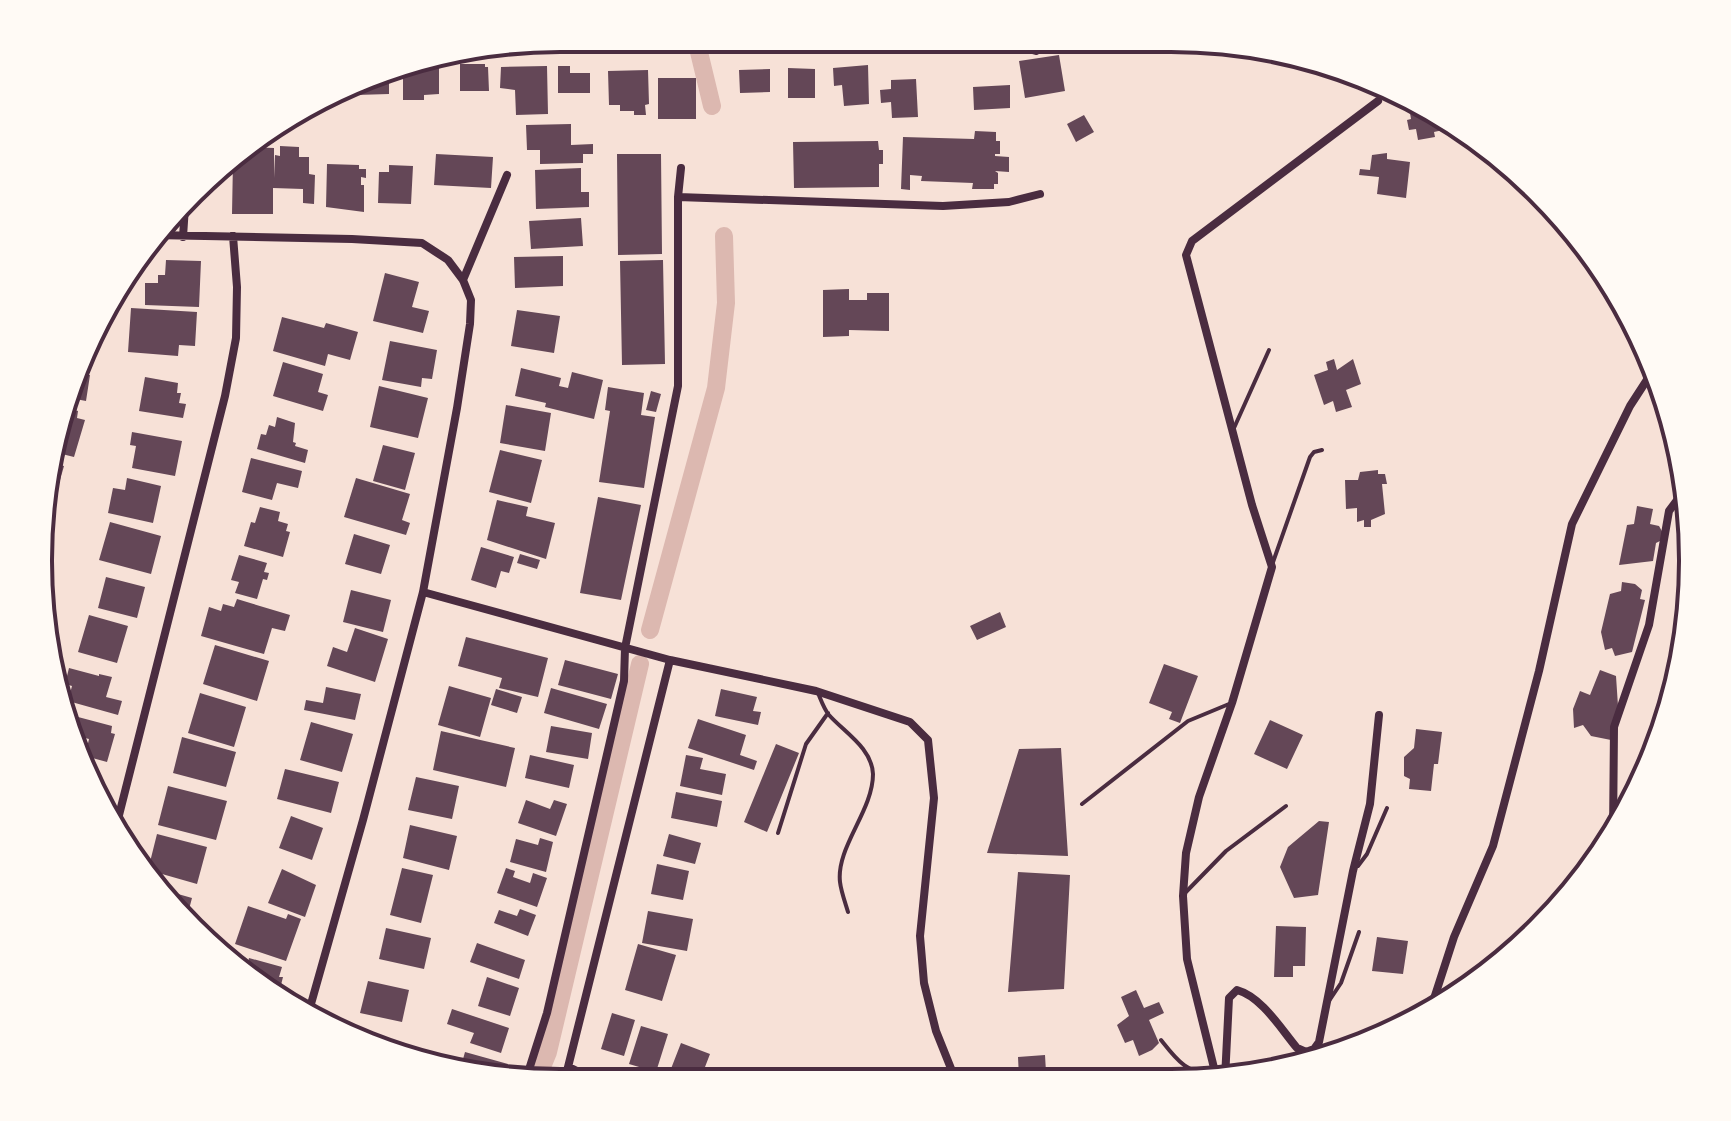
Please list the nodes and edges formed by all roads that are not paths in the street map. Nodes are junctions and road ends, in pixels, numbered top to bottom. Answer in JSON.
{"nodes":[{"id":1,"x":1378,"y":101,"type":"dead end"},
{"id":2,"x":681,"y":168,"type":"dead end"},
{"id":3,"x":507,"y":175,"type":"dead end"},
{"id":4,"x":1040,"y":194,"type":"dead end"},
{"id":5,"x":678,"y":197,"type":"junction"},
{"id":6,"x":184,"y":219,"type":"edge"},
{"id":7,"x":169,"y":236,"type":"edge"},
{"id":8,"x":233,"y":236,"type":"junction"},
{"id":9,"x":183,"y":237,"type":"junction"},
{"id":10,"x":463,"y":280,"type":"junction"},
{"id":11,"x":1269,"y":350,"type":"dead end"},
{"id":12,"x":1646,"y":381,"type":"edge"},
{"id":13,"x":1233,"y":431,"type":"junction"},
{"id":14,"x":1322,"y":450,"type":"dead end"},
{"id":15,"x":1676,"y":502,"type":"edge"},
{"id":16,"x":1272,"y":567,"type":"junction"},
{"id":17,"x":423,"y":592,"type":"junction"},
{"id":18,"x":625,"y":648,"type":"junction"},
{"id":19,"x":670,"y":660,"type":"junction"},
{"id":20,"x":816,"y":691,"type":"junction"},
{"id":21,"x":1232,"y":703,"type":"junction"},
{"id":22,"x":828,"y":713,"type":"junction"},
{"id":23,"x":1379,"y":715,"type":"dead end"},
{"id":24,"x":1082,"y":804,"type":"dead end"},
{"id":25,"x":1286,"y":806,"type":"dead end"},
{"id":26,"x":1387,"y":808,"type":"dead end"},
{"id":27,"x":1613,"y":811,"type":"edge"},
{"id":28,"x":119,"y":814,"type":"edge"},
{"id":29,"x":778,"y":833,"type":"dead end"},
{"id":30,"x":1353,"y":871,"type":"junction"},
{"id":31,"x":1183,"y":896,"type":"junction"},
{"id":32,"x":848,"y":912,"type":"dead end"},
{"id":33,"x":1359,"y":932,"type":"dead end"},
{"id":34,"x":1435,"y":994,"type":"edge"},
{"id":35,"x":1328,"y":1003,"type":"junction"},
{"id":36,"x":311,"y":1004,"type":"edge"},
{"id":37,"x":1161,"y":1040,"type":"dead end"},
{"id":38,"x":1314,"y":1049,"type":"edge"},
{"id":39,"x":1304,"y":1051,"type":"edge"},
{"id":40,"x":1226,"y":1066,"type":"edge"},
{"id":41,"x":569,"y":1067,"type":"joint"},
{"id":42,"x":1213,"y":1067,"type":"edge"},
{"id":43,"x":529,"y":1068,"type":"edge"},
{"id":44,"x":1188,"y":1068,"type":"edge"},
{"id":45,"x":573,"y":1069,"type":"edge"},
{"id":46,"x":951,"y":1069,"type":"edge"}],
"edges":[{"from":1,"to":13,"type":"street"},
{"from":2,"to":5,"type":"street"},
{"from":3,"to":10,"type":"street"},
{"from":4,"to":5,"type":"street"},
{"from":5,"to":18,"type":"street"},
{"from":6,"to":9,"type":"street"},
{"from":7,"to":9,"type":"street"},
{"from":8,"to":9,"type":"street"},
{"from":8,"to":10,"type":"street"},
{"from":8,"to":28,"type":"street"},
{"from":10,"to":17,"type":"street"},
{"from":11,"to":13,"type":"lane"},
{"from":12,"to":34,"type":"street"},
{"from":13,"to":16,"type":"street"},
{"from":14,"to":16,"type":"lane"},
{"from":15,"to":27,"type":"street"},
{"from":16,"to":21,"type":"street"},
{"from":17,"to":18,"type":"street"},
{"from":17,"to":36,"type":"street"},
{"from":18,"to":19,"type":"street"},
{"from":18,"to":43,"type":"street"},
{"from":19,"to":20,"type":"street"},
{"from":19,"to":41,"type":"street"},
{"from":20,"to":22,"type":"lane"},
{"from":20,"to":46,"type":"street"},
{"from":21,"to":24,"type":"lane"},
{"from":21,"to":31,"type":"street"},
{"from":22,"to":29,"type":"lane"},
{"from":22,"to":32,"type":"lane"},
{"from":23,"to":30,"type":"street"},
{"from":25,"to":31,"type":"lane"},
{"from":26,"to":30,"type":"lane"},
{"from":30,"to":35,"type":"street"},
{"from":31,"to":42,"type":"street"},
{"from":33,"to":35,"type":"lane"},
{"from":35,"to":38,"type":"street"},
{"from":37,"to":44,"type":"lane"},
{"from":39,"to":40,"type":"street"},
{"from":41,"to":45,"type":"street"}]}
